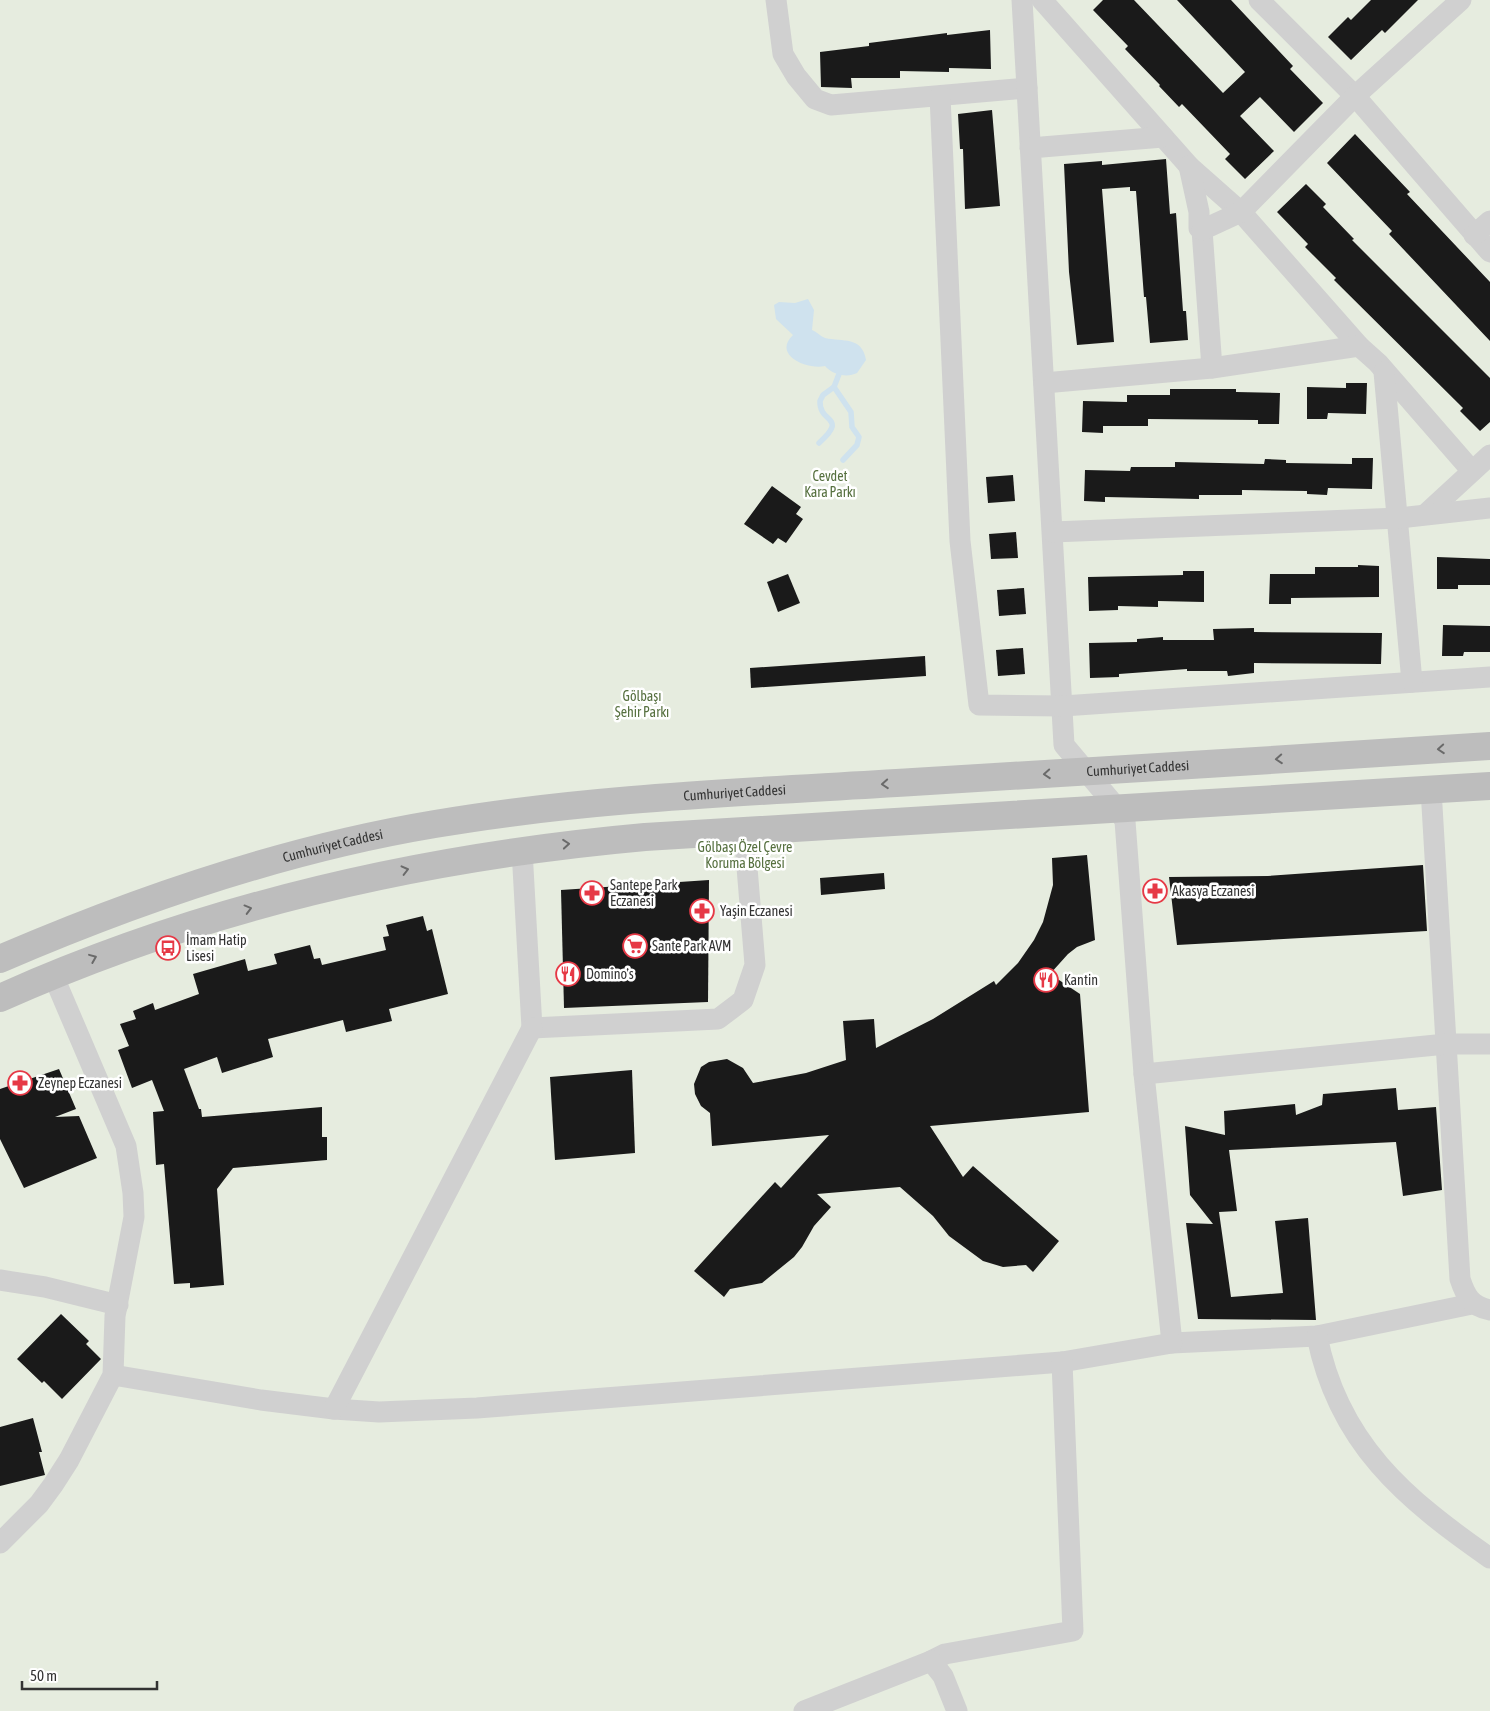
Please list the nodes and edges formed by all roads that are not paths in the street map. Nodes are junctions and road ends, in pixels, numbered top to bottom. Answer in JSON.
{"nodes":[{"id":1,"x":776,"y":0,"type":"edge"},
{"id":2,"x":1022,"y":0,"type":"edge"},
{"id":3,"x":1042,"y":0,"type":"edge"},
{"id":4,"x":1260,"y":0,"type":"edge"},
{"id":5,"x":1461,"y":0,"type":"edge"},
{"id":6,"x":1027,"y":88,"type":"junction"},
{"id":7,"x":940,"y":96,"type":"junction"},
{"id":8,"x":1355,"y":96,"type":"junction"},
{"id":9,"x":1164,"y":138,"type":"junction"},
{"id":10,"x":1030,"y":148,"type":"junction"},
{"id":11,"x":1189,"y":166,"type":"junction"},
{"id":12,"x":1241,"y":212,"type":"junction"},
{"id":13,"x":1490,"y":221,"type":"edge"},
{"id":14,"x":1202,"y":230,"type":"junction"},
{"id":15,"x":1474,"y":235,"type":"junction"},
{"id":16,"x":1490,"y":252,"type":"edge"},
{"id":17,"x":1359,"y":346,"type":"junction"},
{"id":18,"x":1212,"y":368,"type":"junction"},
{"id":19,"x":1384,"y":372,"type":"junction"},
{"id":20,"x":1044,"y":383,"type":"junction"},
{"id":21,"x":1490,"y":455,"type":"edge"},
{"id":22,"x":1472,"y":471,"type":"junction"},
{"id":23,"x":1490,"y":508,"type":"edge"},
{"id":24,"x":1427,"y":513,"type":"junction"},
{"id":25,"x":1399,"y":518,"type":"junction"},
{"id":26,"x":1053,"y":532,"type":"junction"},
{"id":27,"x":1490,"y":677,"type":"edge"},
{"id":28,"x":1412,"y":682,"type":"junction"},
{"id":29,"x":1063,"y":706,"type":"junction"},
{"id":30,"x":1490,"y":746,"type":"edge"},
{"id":31,"x":1085,"y":771,"type":"junction"},
{"id":32,"x":1490,"y":786,"type":"edge"},
{"id":33,"x":1431,"y":789,"type":"junction"},
{"id":34,"x":1117,"y":808,"type":"junction"},
{"id":35,"x":744,"y":831,"type":"junction"},
{"id":36,"x":522,"y":850,"type":"junction"},
{"id":37,"x":0,"y":959,"type":"edge"},
{"id":38,"x":53,"y":974,"type":"junction"},
{"id":39,"x":0,"y":998,"type":"edge"},
{"id":40,"x":532,"y":1028,"type":"junction"},
{"id":41,"x":1446,"y":1044,"type":"junction"},
{"id":42,"x":1490,"y":1044,"type":"edge"},
{"id":43,"x":1144,"y":1074,"type":"junction"},
{"id":44,"x":0,"y":1280,"type":"edge"},
{"id":45,"x":118,"y":1305,"type":"junction"},
{"id":46,"x":1481,"y":1307,"type":"edge"},
{"id":47,"x":1317,"y":1336,"type":"junction"},
{"id":48,"x":1172,"y":1343,"type":"junction"},
{"id":49,"x":1062,"y":1362,"type":"junction"},
{"id":50,"x":113,"y":1374,"type":"junction"},
{"id":51,"x":334,"y":1409,"type":"junction"},
{"id":52,"x":0,"y":1544,"type":"edge"},
{"id":53,"x":1490,"y":1558,"type":"edge"},
{"id":54,"x":931,"y":1662,"type":"junction"},
{"id":55,"x":804,"y":1711,"type":"edge"},
{"id":56,"x":957,"y":1711,"type":"edge"}],
"edges":[{"from":1,"to":7,"type":"street"},
{"from":2,"to":6,"type":"street"},
{"from":3,"to":9,"type":"street"},
{"from":4,"to":8,"type":"street"},
{"from":5,"to":8,"type":"street"},
{"from":6,"to":7,"type":"street"},
{"from":6,"to":10,"type":"street"},
{"from":7,"to":29,"type":"street"},
{"from":8,"to":12,"type":"street"},
{"from":8,"to":15,"type":"street"},
{"from":9,"to":10,"type":"street"},
{"from":9,"to":11,"type":"street"},
{"from":10,"to":20,"type":"street"},
{"from":11,"to":12,"type":"street"},
{"from":11,"to":14,"type":"street"},
{"from":12,"to":14,"type":"street"},
{"from":12,"to":17,"type":"street"},
{"from":13,"to":15,"type":"street"},
{"from":14,"to":18,"type":"street"},
{"from":15,"to":16,"type":"street"},
{"from":17,"to":18,"type":"street"},
{"from":17,"to":19,"type":"street"},
{"from":18,"to":20,"type":"street"},
{"from":19,"to":22,"type":"street"},
{"from":19,"to":25,"type":"street"},
{"from":20,"to":26,"type":"street"},
{"from":21,"to":22,"type":"street"},
{"from":22,"to":24,"type":"street"},
{"from":23,"to":24,"type":"street"},
{"from":24,"to":25,"type":"street"},
{"from":25,"to":26,"type":"street"},
{"from":25,"to":28,"type":"street"},
{"from":26,"to":29,"type":"street"},
{"from":27,"to":28,"type":"street"},
{"from":28,"to":29,"type":"street"},
{"from":29,"to":31,"type":"street"},
{"from":30,"to":31,"type":"main road","name":"Cumhuriyet Caddesi","one_way":true},
{"from":31,"to":34,"type":"street"},
{"from":31,"to":37,"type":"main road","name":"Cumhuriyet Caddesi","one_way":true},
{"from":32,"to":33,"type":"main road"},
{"from":33,"to":34,"type":"main road"},
{"from":33,"to":41,"type":"street"},
{"from":34,"to":35,"type":"main road"},
{"from":34,"to":43,"type":"street"},
{"from":36,"to":35,"type":"main road","one_way":true},
{"from":35,"to":40,"type":"street"},
{"from":38,"to":36,"type":"main road","one_way":true},
{"from":36,"to":40,"type":"street"},
{"from":38,"to":39,"type":"main road"},
{"from":38,"to":45,"type":"street"},
{"from":40,"to":51,"type":"street"},
{"from":41,"to":42,"type":"street"},
{"from":41,"to":43,"type":"street"},
{"from":41,"to":46,"type":"street"},
{"from":43,"to":48,"type":"street"},
{"from":44,"to":45,"type":"street"},
{"from":45,"to":50,"type":"street"},
{"from":46,"to":47,"type":"street"},
{"from":47,"to":48,"type":"street"},
{"from":47,"to":53,"type":"street"},
{"from":48,"to":49,"type":"street"},
{"from":49,"to":51,"type":"street"},
{"from":49,"to":54,"type":"street"},
{"from":50,"to":51,"type":"street"},
{"from":50,"to":52,"type":"street"},
{"from":54,"to":55,"type":"street"},
{"from":54,"to":56,"type":"street"}]}
